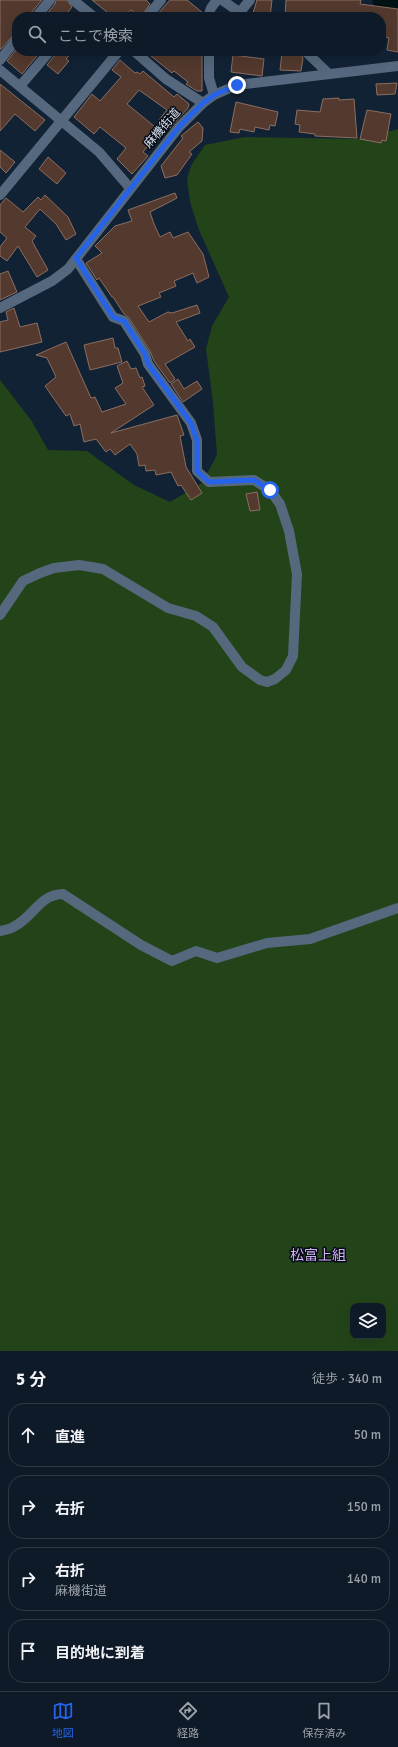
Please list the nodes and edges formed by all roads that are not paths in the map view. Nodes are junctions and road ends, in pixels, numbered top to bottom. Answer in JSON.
{"nodes":[{"id":1,"x":50,"y":0,"type":"edge"},
{"id":2,"x":74,"y":0,"type":"edge"},
{"id":3,"x":161,"y":0,"type":"edge"},
{"id":4,"x":217,"y":0,"type":"edge"},
{"id":5,"x":222,"y":0,"type":"edge"},
{"id":6,"x":250,"y":0,"type":"edge"},
{"id":7,"x":40,"y":12,"type":"edge"},
{"id":8,"x":80,"y":12,"type":"edge"},
{"id":9,"x":151,"y":12,"type":"edge"},
{"id":10,"x":210,"y":12,"type":"edge"},
{"id":11,"x":239,"y":12,"type":"edge"},
{"id":12,"x":244,"y":12,"type":"edge"},
{"id":13,"x":12,"y":45,"type":"edge"},
{"id":14,"x":46,"y":56,"type":"edge"},
{"id":15,"x":115,"y":56,"type":"edge"},
{"id":16,"x":140,"y":56,"type":"edge"},
{"id":17,"x":208,"y":56,"type":"edge"},
{"id":18,"x":310,"y":56,"type":"edge"},
{"id":19,"x":0,"y":60,"type":"edge"},
{"id":20,"x":398,"y":66,"type":"edge"},
{"id":21,"x":0,"y":70,"type":"edge"},
{"id":22,"x":328,"y":73,"type":"junction"},
{"id":23,"x":20,"y":86,"type":"junction"},
{"id":24,"x":214,"y":95,"type":"junction"},
{"id":25,"x":203,"y":103,"type":"junction"},
{"id":26,"x":62,"y":120,"type":"junction"},
{"id":27,"x":4,"y":183,"type":"edge"},
{"id":28,"x":130,"y":188,"type":"junction"},
{"id":29,"x":0,"y":195,"type":"edge"},
{"id":30,"x":76,"y":258,"type":"junction"},
{"id":31,"x":0,"y":308,"type":"edge"},
{"id":32,"x":0,"y":615,"type":"edge"},
{"id":33,"x":398,"y":908,"type":"edge"},
{"id":34,"x":0,"y":931,"type":"edge"}],
"edges":[{"from":1,"to":7,"type":"street"},
{"from":2,"to":8,"type":"street"},
{"from":3,"to":9,"type":"street"},
{"from":4,"to":10,"type":"street"},
{"from":5,"to":11,"type":"street"},
{"from":6,"to":12,"type":"street"},
{"from":13,"to":19,"type":"street"},
{"from":14,"to":23,"type":"street"},
{"from":15,"to":26,"type":"street"},
{"from":16,"to":25,"type":"street"},
{"from":17,"to":24,"type":"street"},
{"from":18,"to":22,"type":"street"},
{"from":20,"to":22,"type":"street","name":"麻機街道"},
{"from":21,"to":23,"type":"street"},
{"from":22,"to":24,"type":"street","name":"麻機街道"},
{"from":23,"to":26,"type":"street"},
{"from":24,"to":25,"type":"street","name":"麻機街道"},
{"from":25,"to":28,"type":"street","name":"麻機街道"},
{"from":26,"to":27,"type":"street"},
{"from":26,"to":28,"type":"street"},
{"from":27,"to":29,"type":"street"},
{"from":28,"to":30,"type":"street","name":"麻機街道"},
{"from":30,"to":31,"type":"street","name":"麻機街道"},
{"from":30,"to":32,"type":"street"},
{"from":33,"to":34,"type":"street"}]}
